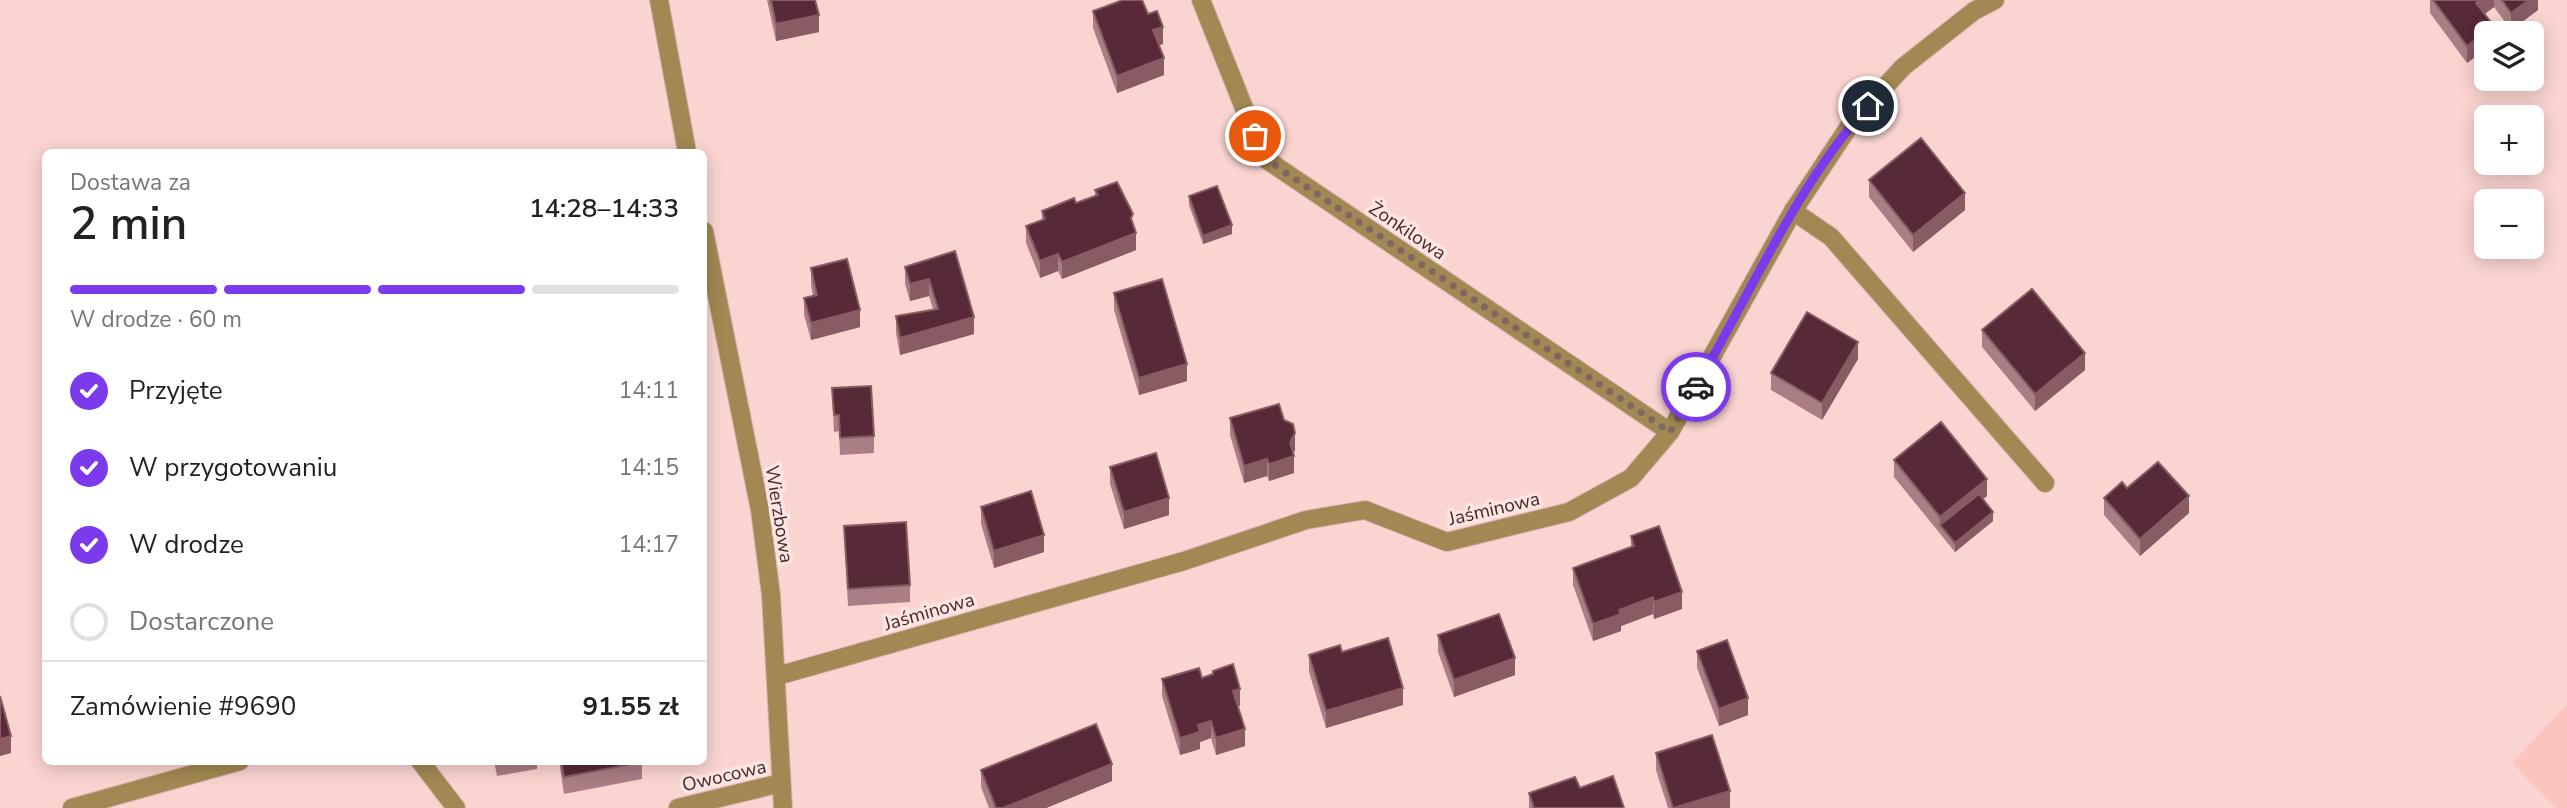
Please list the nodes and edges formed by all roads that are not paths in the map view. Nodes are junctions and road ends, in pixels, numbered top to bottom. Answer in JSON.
{"nodes":[{"id":1,"x":659,"y":0,"type":"edge"},
{"id":2,"x":1200,"y":0,"type":"edge"},
{"id":3,"x":1995,"y":0,"type":"edge"},
{"id":4,"x":686,"y":149,"type":"edge"},
{"id":5,"x":1793,"y":211,"type":"junction"},
{"id":6,"x":707,"y":246,"type":"edge"},
{"id":7,"x":1670,"y":432,"type":"junction"},
{"id":8,"x":2045,"y":483,"type":"dead end"},
{"id":9,"x":777,"y":677,"type":"junction"},
{"id":10,"x":226,"y":765,"type":"edge"},
{"id":11,"x":423,"y":765,"type":"edge"},
{"id":12,"x":781,"y":783,"type":"junction"},
{"id":13,"x":72,"y":808,"type":"edge"},
{"id":14,"x":456,"y":808,"type":"edge"},
{"id":15,"x":678,"y":808,"type":"edge"},
{"id":16,"x":783,"y":808,"type":"edge"}],
"edges":[{"from":1,"to":4,"type":"street"},
{"from":2,"to":7,"type":"street","name":"Żonkilowa"},
{"from":3,"to":5,"type":"street","name":"Jaśminowa"},
{"from":5,"to":7,"type":"street","name":"Jaśminowa"},
{"from":5,"to":8,"type":"street"},
{"from":6,"to":9,"type":"street","name":"Wierzbowa"},
{"from":7,"to":9,"type":"street","name":"Jaśminowa"},
{"from":9,"to":12,"type":"street","name":"Wierzbowa"},
{"from":10,"to":13,"type":"street"},
{"from":11,"to":14,"type":"street"},
{"from":12,"to":15,"type":"street","name":"Owocowa"},
{"from":12,"to":16,"type":"street","name":"Wierzbowa"}]}
